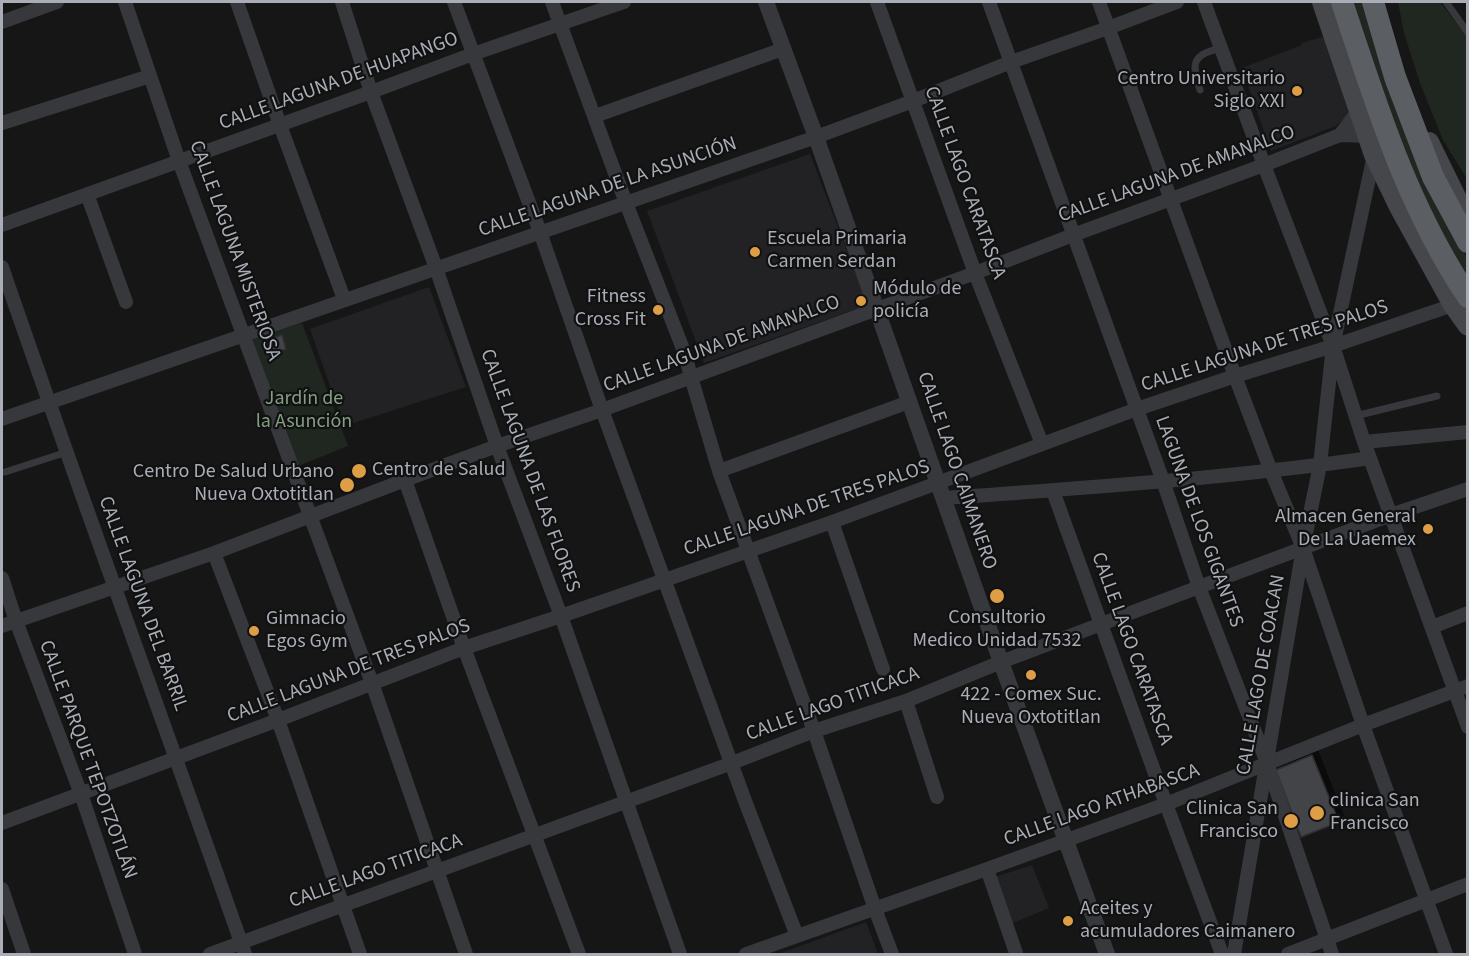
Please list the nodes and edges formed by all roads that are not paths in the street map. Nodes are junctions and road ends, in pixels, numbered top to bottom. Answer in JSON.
{"nodes":[{"id":1,"x":57,"y":2,"type":"edge"},
{"id":2,"x":125,"y":2,"type":"edge"},
{"id":3,"x":237,"y":2,"type":"edge"},
{"id":4,"x":342,"y":2,"type":"edge"},
{"id":5,"x":454,"y":2,"type":"edge"},
{"id":6,"x":552,"y":2,"type":"edge"},
{"id":7,"x":624,"y":2,"type":"edge"},
{"id":8,"x":766,"y":2,"type":"edge"},
{"id":9,"x":877,"y":2,"type":"edge"},
{"id":10,"x":989,"y":2,"type":"edge"},
{"id":11,"x":1099,"y":2,"type":"edge"},
{"id":12,"x":1177,"y":2,"type":"edge"},
{"id":13,"x":1204,"y":2,"type":"edge"},
{"id":14,"x":1322,"y":2,"type":"edge"},
{"id":15,"x":1342,"y":2,"type":"edge"},
{"id":16,"x":1373,"y":2,"type":"edge"},
{"id":17,"x":1380,"y":2,"type":"edge"},
{"id":18,"x":1446,"y":2,"type":"edge"},
{"id":19,"x":17,"y":8,"type":"edge"},
{"id":20,"x":2,"y":22,"type":"edge"},
{"id":21,"x":560,"y":24,"type":"junction"},
{"id":22,"x":1108,"y":28,"type":"junction"},
{"id":23,"x":1467,"y":33,"type":"edge"},
{"id":24,"x":1222,"y":48,"type":"junction"},
{"id":25,"x":783,"y":49,"type":"junction"},
{"id":26,"x":473,"y":54,"type":"junction"},
{"id":27,"x":1011,"y":62,"type":"junction"},
{"id":28,"x":150,"y":76,"type":"junction"},
{"id":29,"x":1200,"y":90,"type":"dead end"},
{"id":30,"x":371,"y":92,"type":"junction"},
{"id":31,"x":913,"y":100,"type":"junction"},
{"id":32,"x":1359,"y":110,"type":"junction"},
{"id":33,"x":595,"y":116,"type":"junction"},
{"id":34,"x":2,"y":123,"type":"edge"},
{"id":35,"x":280,"y":125,"type":"junction"},
{"id":36,"x":1340,"y":135,"type":"junction"},
{"id":37,"x":1368,"y":136,"type":"junction"},
{"id":38,"x":816,"y":137,"type":"junction"},
{"id":39,"x":1374,"y":155,"type":"junction"},
{"id":40,"x":179,"y":161,"type":"junction"},
{"id":41,"x":1264,"y":165,"type":"junction"},
{"id":42,"x":87,"y":194,"type":"junction"},
{"id":43,"x":1170,"y":199,"type":"junction"},
{"id":44,"x":626,"y":203,"type":"junction"},
{"id":45,"x":1406,"y":204,"type":"junction"},
{"id":46,"x":1467,"y":220,"type":"edge"},
{"id":47,"x":2,"y":225,"type":"edge"},
{"id":48,"x":540,"y":232,"type":"junction"},
{"id":49,"x":1073,"y":235,"type":"junction"},
{"id":50,"x":1467,"y":242,"type":"edge"},
{"id":51,"x":2,"y":267,"type":"edge"},
{"id":52,"x":436,"y":268,"type":"junction"},
{"id":53,"x":975,"y":273,"type":"junction"},
{"id":54,"x":344,"y":299,"type":"junction"},
{"id":55,"x":1460,"y":301,"type":"edge"},
{"id":56,"x":126,"y":302,"type":"dead end"},
{"id":57,"x":877,"y":309,"type":"junction"},
{"id":58,"x":1467,"y":326,"type":"edge"},
{"id":59,"x":244,"y":334,"type":"junction"},
{"id":60,"x":1333,"y":346,"type":"junction"},
{"id":61,"x":1235,"y":376,"type":"junction"},
{"id":62,"x":691,"y":377,"type":"junction"},
{"id":63,"x":1437,"y":396,"type":"dead end"},
{"id":64,"x":909,"y":402,"type":"junction"},
{"id":65,"x":49,"y":403,"type":"junction"},
{"id":66,"x":602,"y":410,"type":"junction"},
{"id":67,"x":1137,"y":410,"type":"junction"},
{"id":68,"x":1355,"y":416,"type":"junction"},
{"id":69,"x":2,"y":419,"type":"edge"},
{"id":70,"x":1467,"y":432,"type":"edge"},
{"id":71,"x":1364,"y":442,"type":"junction"},
{"id":72,"x":1042,"y":444,"type":"junction"},
{"id":73,"x":497,"y":446,"type":"junction"},
{"id":74,"x":67,"y":452,"type":"junction"},
{"id":75,"x":1370,"y":458,"type":"junction"},
{"id":76,"x":1320,"y":465,"type":"junction"},
{"id":77,"x":719,"y":471,"type":"junction"},
{"id":78,"x":1271,"y":471,"type":"junction"},
{"id":79,"x":5,"y":472,"type":"dead end"},
{"id":80,"x":405,"y":480,"type":"junction"},
{"id":81,"x":1163,"y":481,"type":"junction"},
{"id":82,"x":1467,"y":489,"type":"edge"},
{"id":83,"x":941,"y":491,"type":"junction"},
{"id":84,"x":1053,"y":491,"type":"junction"},
{"id":85,"x":311,"y":515,"type":"junction"},
{"id":86,"x":1391,"y":515,"type":"junction"},
{"id":87,"x":832,"y":522,"type":"junction"},
{"id":88,"x":1303,"y":548,"type":"junction"},
{"id":89,"x":748,"y":550,"type":"junction"},
{"id":90,"x":214,"y":553,"type":"junction"},
{"id":91,"x":2,"y":578,"type":"edge"},
{"id":92,"x":664,"y":579,"type":"junction"},
{"id":93,"x":1199,"y":587,"type":"junction"},
{"id":94,"x":115,"y":588,"type":"junction"},
{"id":95,"x":1467,"y":613,"type":"edge"},
{"id":96,"x":561,"y":616,"type":"junction"},
{"id":97,"x":16,"y":621,"type":"junction"},
{"id":98,"x":1102,"y":624,"type":"junction"},
{"id":99,"x":2,"y":626,"type":"edge"},
{"id":100,"x":1432,"y":627,"type":"junction"},
{"id":101,"x":464,"y":648,"type":"junction"},
{"id":102,"x":1001,"y":662,"type":"junction"},
{"id":103,"x":883,"y":669,"type":"dead end"},
{"id":104,"x":372,"y":683,"type":"junction"},
{"id":105,"x":1461,"y":688,"type":"edge"},
{"id":106,"x":906,"y":701,"type":"junction"},
{"id":107,"x":278,"y":720,"type":"junction"},
{"id":108,"x":1364,"y":725,"type":"junction"},
{"id":109,"x":1467,"y":726,"type":"edge"},
{"id":110,"x":814,"y":731,"type":"junction"},
{"id":111,"x":177,"y":758,"type":"junction"},
{"id":112,"x":732,"y":763,"type":"junction"},
{"id":113,"x":1267,"y":763,"type":"junction"},
{"id":114,"x":81,"y":794,"type":"junction"},
{"id":115,"x":937,"y":797,"type":"dead end"},
{"id":116,"x":627,"y":801,"type":"junction"},
{"id":117,"x":1166,"y":804,"type":"junction"},
{"id":118,"x":2,"y":823,"type":"edge"},
{"id":119,"x":534,"y":835,"type":"junction"},
{"id":120,"x":1066,"y":840,"type":"junction"},
{"id":121,"x":987,"y":869,"type":"junction"},
{"id":122,"x":437,"y":871,"type":"junction"},
{"id":123,"x":1467,"y":884,"type":"edge"},
{"id":124,"x":2,"y":889,"type":"edge"},
{"id":125,"x":1425,"y":900,"type":"junction"},
{"id":126,"x":343,"y":905,"type":"junction"},
{"id":127,"x":874,"y":909,"type":"junction"},
{"id":128,"x":797,"y":936,"type":"junction"},
{"id":129,"x":1327,"y":939,"type":"junction"},
{"id":130,"x":243,"y":949,"type":"edge"},
{"id":131,"x":1016,"y":953,"type":"edge"},
{"id":132,"x":24,"y":954,"type":"edge"},
{"id":133,"x":135,"y":954,"type":"edge"},
{"id":134,"x":210,"y":954,"type":"edge"},
{"id":135,"x":360,"y":954,"type":"edge"},
{"id":136,"x":466,"y":954,"type":"edge"},
{"id":137,"x":579,"y":954,"type":"edge"},
{"id":138,"x":680,"y":954,"type":"edge"},
{"id":139,"x":747,"y":954,"type":"edge"},
{"id":140,"x":892,"y":954,"type":"edge"},
{"id":141,"x":1107,"y":954,"type":"edge"},
{"id":142,"x":1222,"y":954,"type":"edge"},
{"id":143,"x":1234,"y":954,"type":"edge"},
{"id":144,"x":1288,"y":954,"type":"edge"},
{"id":145,"x":1332,"y":954,"type":"edge"},
{"id":146,"x":1446,"y":954,"type":"edge"}],
"edges":[{"from":1,"to":19,"type":"street"},
{"from":2,"to":28,"type":"street","name":"CALLE LAGUNA MISTERIOSA"},
{"from":3,"to":35,"type":"street"},
{"from":4,"to":30,"type":"street","name":"CALLE LAGUNA DE LAS FLORES"},
{"from":5,"to":26,"type":"street"},
{"from":6,"to":21,"type":"street"},
{"from":7,"to":21,"type":"street","name":"CALLE LAGUNA DE HUAPANGO"},
{"from":8,"to":25,"type":"street","name":"CALLE LAGO CAIMANERO"},
{"from":9,"to":31,"type":"street","name":"CALLE LAGO CARATASCA"},
{"from":10,"to":27,"type":"street","name":"LAGUNA DE LOS GIGANTES"},
{"from":11,"to":22,"type":"street"},
{"from":12,"to":22,"type":"street","name":"CALLE LAGUNA DE LA ASUNCIÓN"},
{"from":13,"to":24,"type":"street"},
{"from":14,"to":32,"type":"main road"},
{"from":15,"to":45,"type":"highway"},
{"from":16,"to":50,"type":"highway"},
{"from":17,"to":46,"type":"main road"},
{"from":18,"to":23,"type":"lane"},
{"from":19,"to":20,"type":"street"},
{"from":21,"to":26,"type":"street","name":"CALLE LAGUNA DE HUAPANGO"},
{"from":21,"to":33,"type":"street"},
{"from":22,"to":27,"type":"street","name":"CALLE LAGUNA DE LA ASUNCIÓN"},
{"from":22,"to":43,"type":"street"},
{"from":24,"to":29,"type":"lane"},
{"from":24,"to":41,"type":"street"},
{"from":25,"to":33,"type":"street"},
{"from":25,"to":38,"type":"street","name":"CALLE LAGO CAIMANERO"},
{"from":26,"to":30,"type":"street","name":"CALLE LAGUNA DE HUAPANGO"},
{"from":26,"to":48,"type":"street"},
{"from":27,"to":31,"type":"street","name":"CALLE LAGUNA DE LA ASUNCIÓN"},
{"from":27,"to":49,"type":"street","name":"LAGUNA DE LOS GIGANTES"},
{"from":28,"to":34,"type":"street"},
{"from":28,"to":40,"type":"street","name":"CALLE LAGUNA MISTERIOSA"},
{"from":30,"to":35,"type":"street","name":"CALLE LAGUNA DE HUAPANGO"},
{"from":30,"to":52,"type":"street","name":"CALLE LAGUNA DE LAS FLORES"},
{"from":31,"to":38,"type":"street","name":"CALLE LAGUNA DE LA ASUNCIÓN"},
{"from":31,"to":53,"type":"street","name":"CALLE LAGO CARATASCA"},
{"from":32,"to":36,"type":"street"},
{"from":32,"to":37,"type":"main road"},
{"from":33,"to":44,"type":"street"},
{"from":35,"to":40,"type":"street","name":"CALLE LAGUNA DE HUAPANGO"},
{"from":35,"to":54,"type":"street"},
{"from":36,"to":37,"type":"street","name":"CALLE LAGUNA DE AMANALCO"},
{"from":36,"to":41,"type":"street","name":"CALLE LAGUNA DE AMANALCO"},
{"from":37,"to":39,"type":"main road"},
{"from":38,"to":44,"type":"street","name":"CALLE LAGUNA DE LA ASUNCIÓN"},
{"from":38,"to":57,"type":"street","name":"CALLE LAGO CAIMANERO"},
{"from":39,"to":45,"type":"main road"},
{"from":39,"to":60,"type":"street","name":"CALLE LAGO DE COACAN"},
{"from":40,"to":42,"type":"street","name":"CALLE LAGUNA DE HUAPANGO"},
{"from":40,"to":59,"type":"street","name":"CALLE LAGUNA MISTERIOSA"},
{"from":41,"to":43,"type":"street","name":"CALLE LAGUNA DE AMANALCO"},
{"from":41,"to":60,"type":"street"},
{"from":42,"to":47,"type":"street","name":"CALLE LAGUNA DE HUAPANGO"},
{"from":42,"to":56,"type":"street"},
{"from":43,"to":49,"type":"street","name":"CALLE LAGUNA DE AMANALCO"},
{"from":43,"to":61,"type":"street"},
{"from":44,"to":48,"type":"street","name":"CALLE LAGUNA DE LA ASUNCIÓN"},
{"from":44,"to":62,"type":"street"},
{"from":45,"to":55,"type":"highway"},
{"from":48,"to":52,"type":"street","name":"CALLE LAGUNA DE LA ASUNCIÓN"},
{"from":48,"to":66,"type":"street"},
{"from":49,"to":53,"type":"street","name":"CALLE LAGUNA DE AMANALCO"},
{"from":49,"to":67,"type":"street","name":"LAGUNA DE LOS GIGANTES"},
{"from":51,"to":65,"type":"street","name":"CALLE LAGUNA DEL BARRIL"},
{"from":52,"to":54,"type":"street","name":"CALLE LAGUNA DE LA ASUNCIÓN"},
{"from":52,"to":73,"type":"street","name":"CALLE LAGUNA DE LAS FLORES"},
{"from":53,"to":57,"type":"street","name":"CALLE LAGUNA DE AMANALCO"},
{"from":53,"to":72,"type":"street","name":"CALLE LAGO CARATASCA"},
{"from":54,"to":59,"type":"street","name":"CALLE LAGUNA DE LA ASUNCIÓN"},
{"from":55,"to":58,"type":"main road"},
{"from":55,"to":60,"type":"street","name":"CALLE LAGUNA DE TRES PALOS"},
{"from":57,"to":62,"type":"street","name":"CALLE LAGUNA DE AMANALCO"},
{"from":57,"to":64,"type":"street","name":"CALLE LAGO CAIMANERO"},
{"from":59,"to":65,"type":"street","name":"CALLE LAGUNA DE LA ASUNCIÓN"},
{"from":59,"to":85,"type":"street","name":"CALLE LAGUNA MISTERIOSA"},
{"from":60,"to":61,"type":"street","name":"CALLE LAGUNA DE TRES PALOS"},
{"from":60,"to":68,"type":"street"},
{"from":60,"to":76,"type":"street","name":"CALLE LAGO DE COACAN"},
{"from":61,"to":67,"type":"street","name":"CALLE LAGUNA DE TRES PALOS"},
{"from":61,"to":78,"type":"street"},
{"from":62,"to":66,"type":"street","name":"CALLE LAGUNA DE AMANALCO"},
{"from":62,"to":77,"type":"street"},
{"from":63,"to":68,"type":"lane"},
{"from":64,"to":77,"type":"street"},
{"from":64,"to":83,"type":"street","name":"CALLE LAGO CAIMANERO"},
{"from":65,"to":69,"type":"street","name":"CALLE LAGUNA DE LA ASUNCIÓN"},
{"from":65,"to":74,"type":"street","name":"CALLE LAGUNA DEL BARRIL"},
{"from":66,"to":73,"type":"street","name":"CALLE LAGUNA DE AMANALCO"},
{"from":66,"to":92,"type":"street"},
{"from":67,"to":72,"type":"street","name":"CALLE LAGUNA DE TRES PALOS"},
{"from":67,"to":81,"type":"street","name":"LAGUNA DE LOS GIGANTES"},
{"from":68,"to":71,"type":"street"},
{"from":70,"to":71,"type":"street"},
{"from":71,"to":75,"type":"street"},
{"from":72,"to":83,"type":"street","name":"CALLE LAGUNA DE TRES PALOS"},
{"from":73,"to":80,"type":"street","name":"CALLE LAGUNA DE AMANALCO"},
{"from":73,"to":96,"type":"street","name":"CALLE LAGUNA DE LAS FLORES"},
{"from":74,"to":79,"type":"lane"},
{"from":74,"to":94,"type":"street","name":"CALLE LAGUNA DEL BARRIL"},
{"from":75,"to":76,"type":"street"},
{"from":75,"to":86,"type":"street"},
{"from":76,"to":78,"type":"street"},
{"from":76,"to":88,"type":"street","name":"CALLE LAGO DE COACAN"},
{"from":77,"to":89,"type":"street"},
{"from":78,"to":81,"type":"street"},
{"from":78,"to":88,"type":"street"},
{"from":80,"to":85,"type":"street","name":"CALLE LAGUNA DE AMANALCO"},
{"from":80,"to":101,"type":"street"},
{"from":81,"to":84,"type":"street"},
{"from":81,"to":93,"type":"street","name":"LAGUNA DE LOS GIGANTES"},
{"from":82,"to":86,"type":"street","name":"CALLE LAGO TITICACA"},
{"from":83,"to":84,"type":"street"},
{"from":83,"to":87,"type":"street","name":"CALLE LAGUNA DE TRES PALOS"},
{"from":83,"to":102,"type":"street","name":"CALLE LAGO CAIMANERO"},
{"from":84,"to":98,"type":"street","name":"CALLE LAGO CARATASCA"},
{"from":85,"to":90,"type":"street","name":"CALLE LAGUNA DE AMANALCO"},
{"from":85,"to":104,"type":"street","name":"CALLE LAGUNA MISTERIOSA"},
{"from":86,"to":88,"type":"street","name":"CALLE LAGO TITICACA"},
{"from":86,"to":100,"type":"street"},
{"from":87,"to":89,"type":"street","name":"CALLE LAGUNA DE TRES PALOS"},
{"from":87,"to":103,"type":"street"},
{"from":88,"to":93,"type":"street","name":"CALLE LAGO TITICACA"},
{"from":88,"to":108,"type":"street"},
{"from":88,"to":113,"type":"street","name":"CALLE LAGO DE COACAN"},
{"from":89,"to":92,"type":"street","name":"CALLE LAGUNA DE TRES PALOS"},
{"from":89,"to":110,"type":"street"},
{"from":90,"to":94,"type":"street","name":"CALLE LAGUNA DE AMANALCO"},
{"from":90,"to":107,"type":"street"},
{"from":91,"to":97,"type":"street","name":"CALLE PARQUE TEPOTZOTLÁN"},
{"from":92,"to":96,"type":"street","name":"CALLE LAGUNA DE TRES PALOS"},
{"from":92,"to":112,"type":"street"},
{"from":93,"to":98,"type":"street","name":"CALLE LAGO TITICACA"},
{"from":93,"to":113,"type":"street","name":"LAGUNA DE LOS GIGANTES"},
{"from":94,"to":97,"type":"street","name":"CALLE LAGUNA DE AMANALCO"},
{"from":94,"to":111,"type":"street","name":"CALLE LAGUNA DEL BARRIL"},
{"from":95,"to":100,"type":"street"},
{"from":96,"to":101,"type":"street","name":"CALLE LAGUNA DE TRES PALOS"},
{"from":96,"to":116,"type":"street","name":"CALLE LAGUNA DE LAS FLORES"},
{"from":97,"to":99,"type":"street","name":"CALLE LAGUNA DE AMANALCO"},
{"from":97,"to":114,"type":"street","name":"CALLE PARQUE TEPOTZOTLÁN"},
{"from":98,"to":102,"type":"street","name":"CALLE LAGO TITICACA"},
{"from":98,"to":117,"type":"street","name":"CALLE LAGO CARATASCA"},
{"from":100,"to":105,"type":"street"},
{"from":101,"to":104,"type":"street","name":"CALLE LAGUNA DE TRES PALOS"},
{"from":101,"to":119,"type":"street"},
{"from":102,"to":106,"type":"street","name":"CALLE LAGO TITICACA"},
{"from":102,"to":120,"type":"street","name":"CALLE LAGO CAIMANERO"},
{"from":104,"to":107,"type":"street","name":"CALLE LAGUNA DE TRES PALOS"},
{"from":104,"to":122,"type":"street","name":"CALLE LAGUNA MISTERIOSA"},
{"from":105,"to":108,"type":"street","name":"CALLE LAGO ATHABASCA"},
{"from":105,"to":109,"type":"street"},
{"from":106,"to":110,"type":"street","name":"CALLE LAGO TITICACA"},
{"from":106,"to":115,"type":"street"},
{"from":107,"to":111,"type":"street","name":"CALLE LAGUNA DE TRES PALOS"},
{"from":107,"to":126,"type":"street"},
{"from":108,"to":113,"type":"street","name":"CALLE LAGO ATHABASCA"},
{"from":108,"to":125,"type":"street"},
{"from":110,"to":112,"type":"street","name":"CALLE LAGO TITICACA"},
{"from":110,"to":127,"type":"street"},
{"from":111,"to":114,"type":"street","name":"CALLE LAGUNA DE TRES PALOS"},
{"from":111,"to":130,"type":"street","name":"CALLE LAGUNA DEL BARRIL"},
{"from":112,"to":116,"type":"street","name":"CALLE LAGO TITICACA"},
{"from":112,"to":128,"type":"street"},
{"from":113,"to":117,"type":"street","name":"CALLE LAGO ATHABASCA"},
{"from":113,"to":129,"type":"street","name":"LAGUNA DE LOS GIGANTES"},
{"from":113,"to":143,"type":"street","name":"CALLE LAGO DE COACAN"},
{"from":114,"to":118,"type":"street","name":"CALLE LAGUNA DE TRES PALOS"},
{"from":114,"to":133,"type":"street","name":"CALLE PARQUE TEPOTZOTLÁN"},
{"from":116,"to":119,"type":"street","name":"CALLE LAGO TITICACA"},
{"from":116,"to":138,"type":"street","name":"CALLE LAGUNA DE LAS FLORES"},
{"from":117,"to":120,"type":"street","name":"CALLE LAGO ATHABASCA"},
{"from":117,"to":142,"type":"street","name":"CALLE LAGO CARATASCA"},
{"from":119,"to":122,"type":"street","name":"CALLE LAGO TITICACA"},
{"from":119,"to":137,"type":"street"},
{"from":120,"to":121,"type":"street","name":"CALLE LAGO ATHABASCA"},
{"from":120,"to":141,"type":"street","name":"CALLE LAGO CAIMANERO"},
{"from":121,"to":127,"type":"street","name":"CALLE LAGO ATHABASCA"},
{"from":121,"to":131,"type":"street"},
{"from":122,"to":126,"type":"street","name":"CALLE LAGO TITICACA"},
{"from":122,"to":136,"type":"street","name":"CALLE LAGUNA MISTERIOSA"},
{"from":123,"to":125,"type":"street"},
{"from":124,"to":132,"type":"street"},
{"from":125,"to":129,"type":"street"},
{"from":125,"to":146,"type":"street"},
{"from":126,"to":130,"type":"street","name":"CALLE LAGO TITICACA"},
{"from":126,"to":135,"type":"street"},
{"from":127,"to":128,"type":"street","name":"CALLE LAGO ATHABASCA"},
{"from":127,"to":140,"type":"street"},
{"from":128,"to":139,"type":"street","name":"CALLE LAGO ATHABASCA"},
{"from":129,"to":144,"type":"street"},
{"from":129,"to":145,"type":"street","name":"LAGUNA DE LOS GIGANTES"},
{"from":130,"to":134,"type":"street","name":"CALLE LAGO TITICACA"}]}
